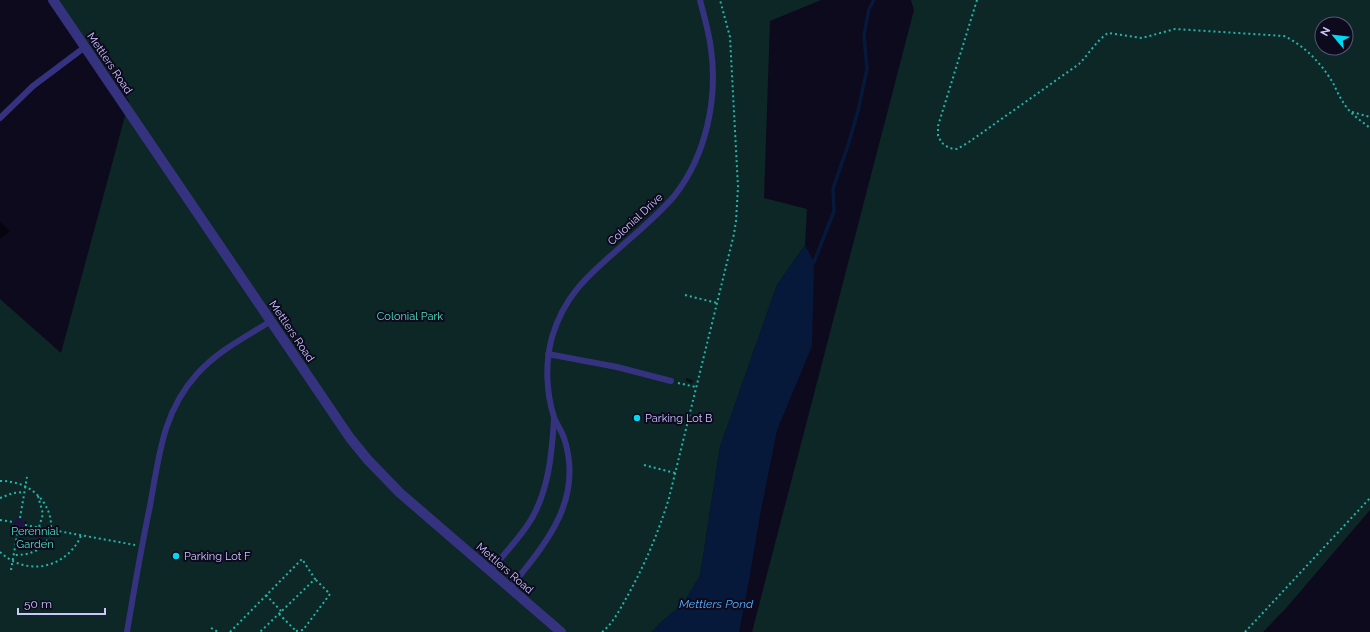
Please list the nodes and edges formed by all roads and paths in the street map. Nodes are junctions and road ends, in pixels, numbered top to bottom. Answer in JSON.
{"nodes":[{"id":1,"x":53,"y":0,"type":"edge"},
{"id":2,"x":700,"y":0,"type":"edge"},
{"id":3,"x":720,"y":0,"type":"edge"},
{"id":4,"x":977,"y":0,"type":"edge"},
{"id":5,"x":85,"y":47,"type":"junction"},
{"id":6,"x":1350,"y":111,"type":"junction"},
{"id":7,"x":1370,"y":117,"type":"edge"},
{"id":8,"x":0,"y":118,"type":"edge"},
{"id":9,"x":1370,"y":128,"type":"edge"},
{"id":10,"x":685,"y":295,"type":"dead end"},
{"id":11,"x":717,"y":303,"type":"junction"},
{"id":12,"x":271,"y":321,"type":"junction"},
{"id":13,"x":548,"y":354,"type":"junction"},
{"id":14,"x":671,"y":381,"type":"joint"},
{"id":15,"x":696,"y":387,"type":"junction"},
{"id":16,"x":554,"y":417,"type":"junction"},
{"id":17,"x":644,"y":465,"type":"dead end"},
{"id":18,"x":675,"y":473,"type":"junction"},
{"id":19,"x":27,"y":477,"type":"dead end"},
{"id":20,"x":0,"y":481,"type":"edge"},
{"id":21,"x":25,"y":486,"type":"junction"},
{"id":22,"x":24,"y":492,"type":"junction"},
{"id":23,"x":38,"y":495,"type":"junction"},
{"id":24,"x":0,"y":498,"type":"edge"},
{"id":25,"x":1370,"y":498,"type":"edge"},
{"id":26,"x":20,"y":518,"type":"dead end"},
{"id":27,"x":0,"y":520,"type":"edge"},
{"id":28,"x":13,"y":522,"type":"dead end"},
{"id":29,"x":25,"y":525,"type":"dead end"},
{"id":30,"x":39,"y":527,"type":"junction"},
{"id":31,"x":18,"y":530,"type":"dead end"},
{"id":32,"x":51,"y":530,"type":"junction"},
{"id":33,"x":81,"y":535,"type":"junction"},
{"id":34,"x":142,"y":546,"type":"junction"},
{"id":35,"x":0,"y":552,"type":"edge"},
{"id":36,"x":13,"y":555,"type":"junction"},
{"id":37,"x":12,"y":562,"type":"junction"},
{"id":38,"x":11,"y":570,"type":"dead end"},
{"id":39,"x":490,"y":571,"type":"junction"},
{"id":40,"x":315,"y":579,"type":"junction"},
{"id":41,"x":510,"y":588,"type":"junction"},
{"id":42,"x":266,"y":595,"type":"junction"},
{"id":43,"x":282,"y":612,"type":"junction"},
{"id":44,"x":279,"y":614,"type":"junction"},
{"id":45,"x":211,"y":628,"type":"dead end"},
{"id":46,"x":127,"y":632,"type":"edge"},
{"id":47,"x":218,"y":632,"type":"edge"},
{"id":48,"x":230,"y":632,"type":"edge"},
{"id":49,"x":260,"y":632,"type":"edge"},
{"id":50,"x":296,"y":632,"type":"edge"},
{"id":51,"x":561,"y":632,"type":"edge"},
{"id":52,"x":602,"y":632,"type":"edge"},
{"id":53,"x":1245,"y":632,"type":"edge"}],
"edges":[{"from":1,"to":5,"type":"street","name":"Mettlers Road"},
{"from":2,"to":13,"type":"lane","name":"Colonial Drive"},
{"from":3,"to":11,"type":"path"},
{"from":4,"to":6,"type":"path"},
{"from":5,"to":8,"type":"lane"},
{"from":5,"to":12,"type":"street","name":"Mettlers Road"},
{"from":6,"to":7,"type":"path"},
{"from":6,"to":9,"type":"path"},
{"from":10,"to":11,"type":"path"},
{"from":11,"to":15,"type":"path"},
{"from":12,"to":34,"type":"lane"},
{"from":12,"to":39,"type":"street","name":"Mettlers Road"},
{"from":13,"to":14,"type":"lane"},
{"from":13,"to":16,"type":"lane","name":"Colonial Drive"},
{"from":14,"to":15,"type":"path"},
{"from":15,"to":18,"type":"path"},
{"from":16,"to":39,"type":"lane","name":"Colonial Drive"},
{"from":16,"to":41,"type":"lane","name":"Colonial Drive"},
{"from":17,"to":18,"type":"path"},
{"from":18,"to":52,"type":"path"},
{"from":19,"to":21,"type":"path"},
{"from":20,"to":21,"type":"path"},
{"from":21,"to":22,"type":"path"},
{"from":21,"to":23,"type":"path"},
{"from":22,"to":24,"type":"path"},
{"from":22,"to":26,"type":"path"},
{"from":23,"to":30,"type":"path"},
{"from":23,"to":32,"type":"path"},
{"from":25,"to":53,"type":"path"},
{"from":27,"to":28,"type":"path"},
{"from":29,"to":30,"type":"path"},
{"from":30,"to":32,"type":"path"},
{"from":31,"to":36,"type":"path"},
{"from":32,"to":33,"type":"path"},
{"from":32,"to":36,"type":"path"},
{"from":33,"to":34,"type":"path"},
{"from":33,"to":37,"type":"path"},
{"from":34,"to":46,"type":"lane"},
{"from":35,"to":37,"type":"path"},
{"from":36,"to":37,"type":"path"},
{"from":37,"to":38,"type":"path"},
{"from":39,"to":41,"type":"street","name":"Mettlers Road"},
{"from":40,"to":42,"type":"path"},
{"from":40,"to":43,"type":"path"},
{"from":40,"to":50,"type":"path"},
{"from":41,"to":51,"type":"street","name":"Mettlers Road"},
{"from":42,"to":43,"type":"path"},
{"from":42,"to":48,"type":"path"},
{"from":43,"to":44,"type":"path"},
{"from":44,"to":49,"type":"path"},
{"from":44,"to":50,"type":"path"},
{"from":45,"to":47,"type":"path"}]}
